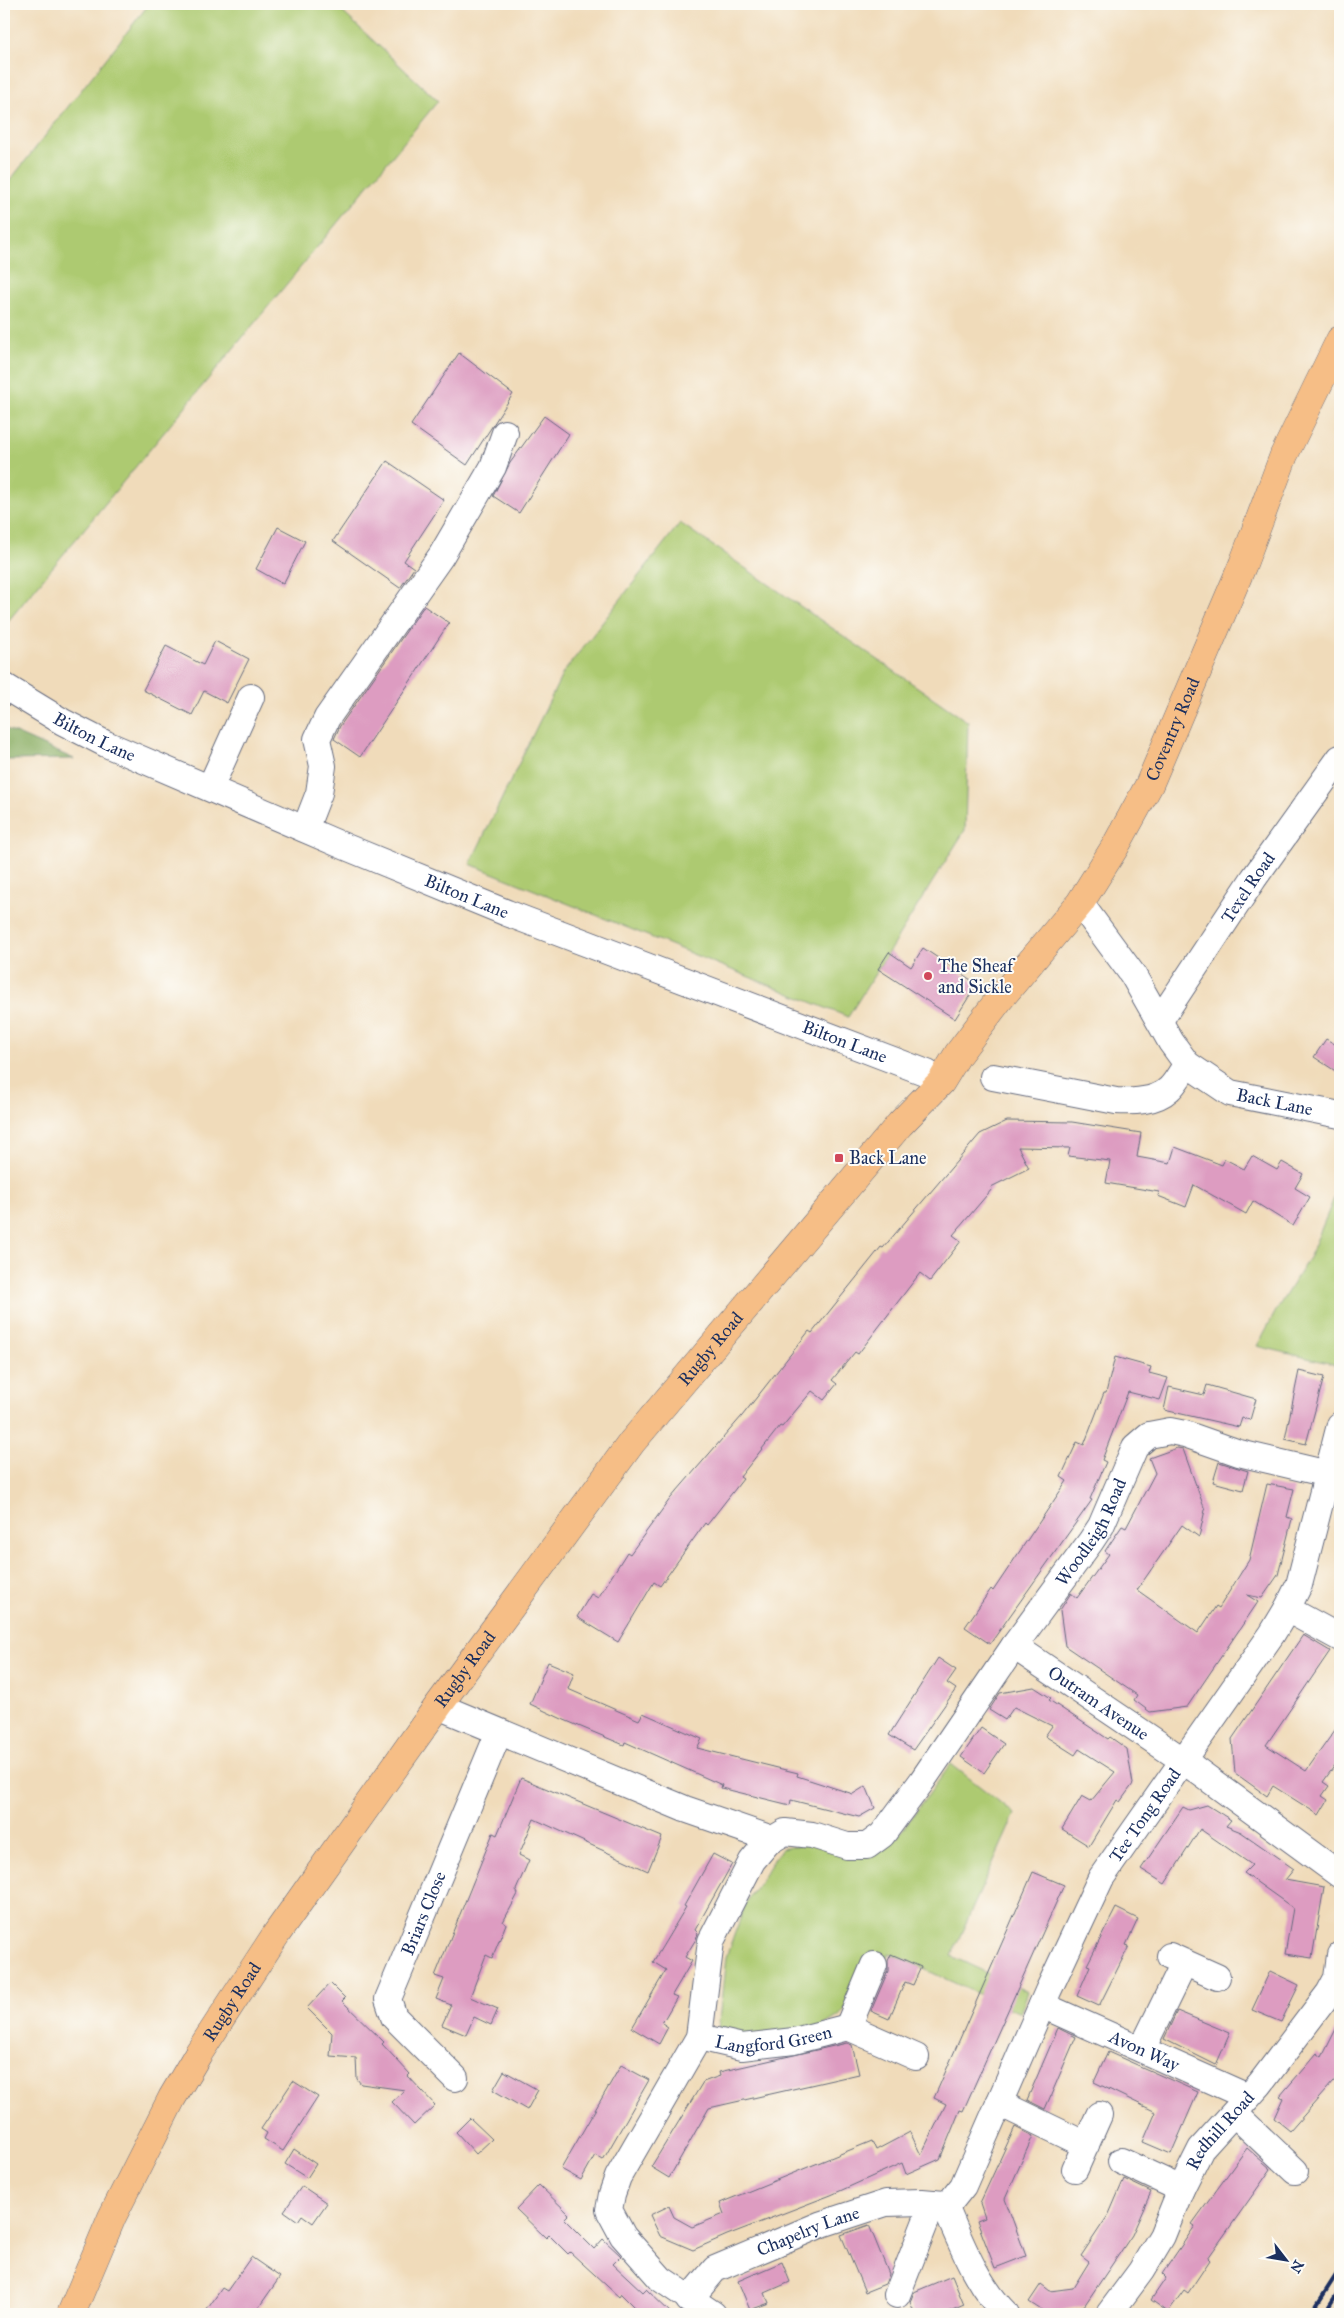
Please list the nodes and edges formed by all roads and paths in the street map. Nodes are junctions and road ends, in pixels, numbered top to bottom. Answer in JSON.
{"nodes":[{"id":1,"x":1340,"y":340,"type":"edge"},
{"id":2,"x":505,"y":433,"type":"dead end"},
{"id":3,"x":4,"y":686,"type":"edge"},
{"id":4,"x":251,"y":697,"type":"dead end"},
{"id":5,"x":1340,"y":758,"type":"edge"},
{"id":6,"x":210,"y":788,"type":"junction"},
{"id":7,"x":305,"y":829,"type":"junction"},
{"id":8,"x":1080,"y":903,"type":"junction"},
{"id":9,"x":1160,"y":1020,"type":"junction"},
{"id":10,"x":1187,"y":1064,"type":"junction"},
{"id":11,"x":993,"y":1077,"type":"dead end"},
{"id":12,"x":941,"y":1082,"type":"junction"},
{"id":13,"x":1340,"y":1115,"type":"edge"},
{"id":14,"x":1340,"y":1425,"type":"edge"},
{"id":15,"x":1328,"y":1474,"type":"junction"},
{"id":16,"x":1287,"y":1610,"type":"junction"},
{"id":17,"x":1340,"y":1638,"type":"edge"},
{"id":18,"x":1014,"y":1646,"type":"junction"},
{"id":19,"x":438,"y":1706,"type":"junction"},
{"id":20,"x":499,"y":1732,"type":"junction"},
{"id":21,"x":1184,"y":1761,"type":"junction"},
{"id":22,"x":772,"y":1839,"type":"junction"},
{"id":23,"x":1340,"y":1875,"type":"edge"},
{"id":24,"x":1340,"y":1955,"type":"edge"},
{"id":25,"x":874,"y":1965,"type":"dead end"},
{"id":26,"x":1217,"y":1977,"type":"dead end"},
{"id":27,"x":1042,"y":2004,"type":"junction"},
{"id":28,"x":848,"y":2027,"type":"junction"},
{"id":29,"x":699,"y":2037,"type":"junction"},
{"id":30,"x":1142,"y":2049,"type":"junction"},
{"id":31,"x":916,"y":2057,"type":"dead end"},
{"id":32,"x":456,"y":2078,"type":"dead end"},
{"id":33,"x":999,"y":2103,"type":"junction"},
{"id":34,"x":1241,"y":2106,"type":"junction"},
{"id":35,"x":1099,"y":2115,"type":"dead end"},
{"id":36,"x":1086,"y":2145,"type":"junction"},
{"id":37,"x":1121,"y":2160,"type":"dead end"},
{"id":38,"x":1075,"y":2169,"type":"dead end"},
{"id":39,"x":1295,"y":2170,"type":"dead end"},
{"id":40,"x":1181,"y":2189,"type":"junction"},
{"id":41,"x":938,"y":2204,"type":"junction"},
{"id":42,"x":897,"y":2295,"type":"dead end"},
{"id":43,"x":689,"y":2300,"type":"junction"},
{"id":44,"x":71,"y":2314,"type":"edge"},
{"id":45,"x":712,"y":2314,"type":"edge"},
{"id":46,"x":1006,"y":2314,"type":"edge"},
{"id":47,"x":1109,"y":2314,"type":"edge"}],
"edges":[{"from":1,"to":8,"type":"main road","name":"Coventry Road"},
{"from":2,"to":7,"type":"street"},
{"from":3,"to":6,"type":"street","name":"Bilton Lane"},
{"from":4,"to":6,"type":"street"},
{"from":5,"to":9,"type":"street","name":"Texel Road"},
{"from":6,"to":7,"type":"street","name":"Bilton Lane"},
{"from":7,"to":12,"type":"street","name":"Bilton Lane"},
{"from":8,"to":9,"type":"street","name":"Back Lane"},
{"from":8,"to":12,"type":"main road","name":"Coventry Road"},
{"from":9,"to":10,"type":"street","name":"Back Lane"},
{"from":10,"to":11,"type":"street"},
{"from":10,"to":13,"type":"street","name":"Back Lane"},
{"from":12,"to":19,"type":"main road","name":"Rugby Road"},
{"from":14,"to":15,"type":"street","name":"Tee Tong Road"},
{"from":15,"to":16,"type":"street","name":"Tee Tong Road"},
{"from":15,"to":18,"type":"street","name":"Woodleigh Road"},
{"from":16,"to":17,"type":"street"},
{"from":16,"to":21,"type":"street","name":"Tee Tong Road"},
{"from":18,"to":21,"type":"street","name":"Outram Avenue"},
{"from":18,"to":22,"type":"street","name":"Woodleigh Road"},
{"from":19,"to":20,"type":"street"},
{"from":19,"to":44,"type":"main road","name":"Rugby Road"},
{"from":20,"to":22,"type":"street"},
{"from":20,"to":32,"type":"street","name":"Briars Close"},
{"from":21,"to":23,"type":"street"},
{"from":21,"to":27,"type":"street","name":"Tee Tong Road"},
{"from":22,"to":29,"type":"street"},
{"from":24,"to":34,"type":"street","name":"Redhill Road"},
{"from":25,"to":28,"type":"street","name":"Langford Green"},
{"from":26,"to":30,"type":"street"},
{"from":27,"to":30,"type":"street","name":"Avon Way"},
{"from":27,"to":33,"type":"street","name":"Tee Tong Road"},
{"from":28,"to":29,"type":"street","name":"Langford Green"},
{"from":28,"to":31,"type":"street","name":"Langford Green"},
{"from":29,"to":43,"type":"street"},
{"from":30,"to":34,"type":"street","name":"Avon Way"},
{"from":33,"to":36,"type":"street"},
{"from":33,"to":41,"type":"street","name":"Tee Tong Road"},
{"from":34,"to":39,"type":"street","name":"Avon Way"},
{"from":34,"to":40,"type":"street","name":"Redhill Road"},
{"from":35,"to":36,"type":"street"},
{"from":36,"to":38,"type":"street"},
{"from":37,"to":40,"type":"street"},
{"from":40,"to":47,"type":"street","name":"Redhill Road"},
{"from":41,"to":42,"type":"street"},
{"from":41,"to":43,"type":"street","name":"Chapelry Lane"},
{"from":41,"to":46,"type":"street"},
{"from":43,"to":45,"type":"street"}]}
